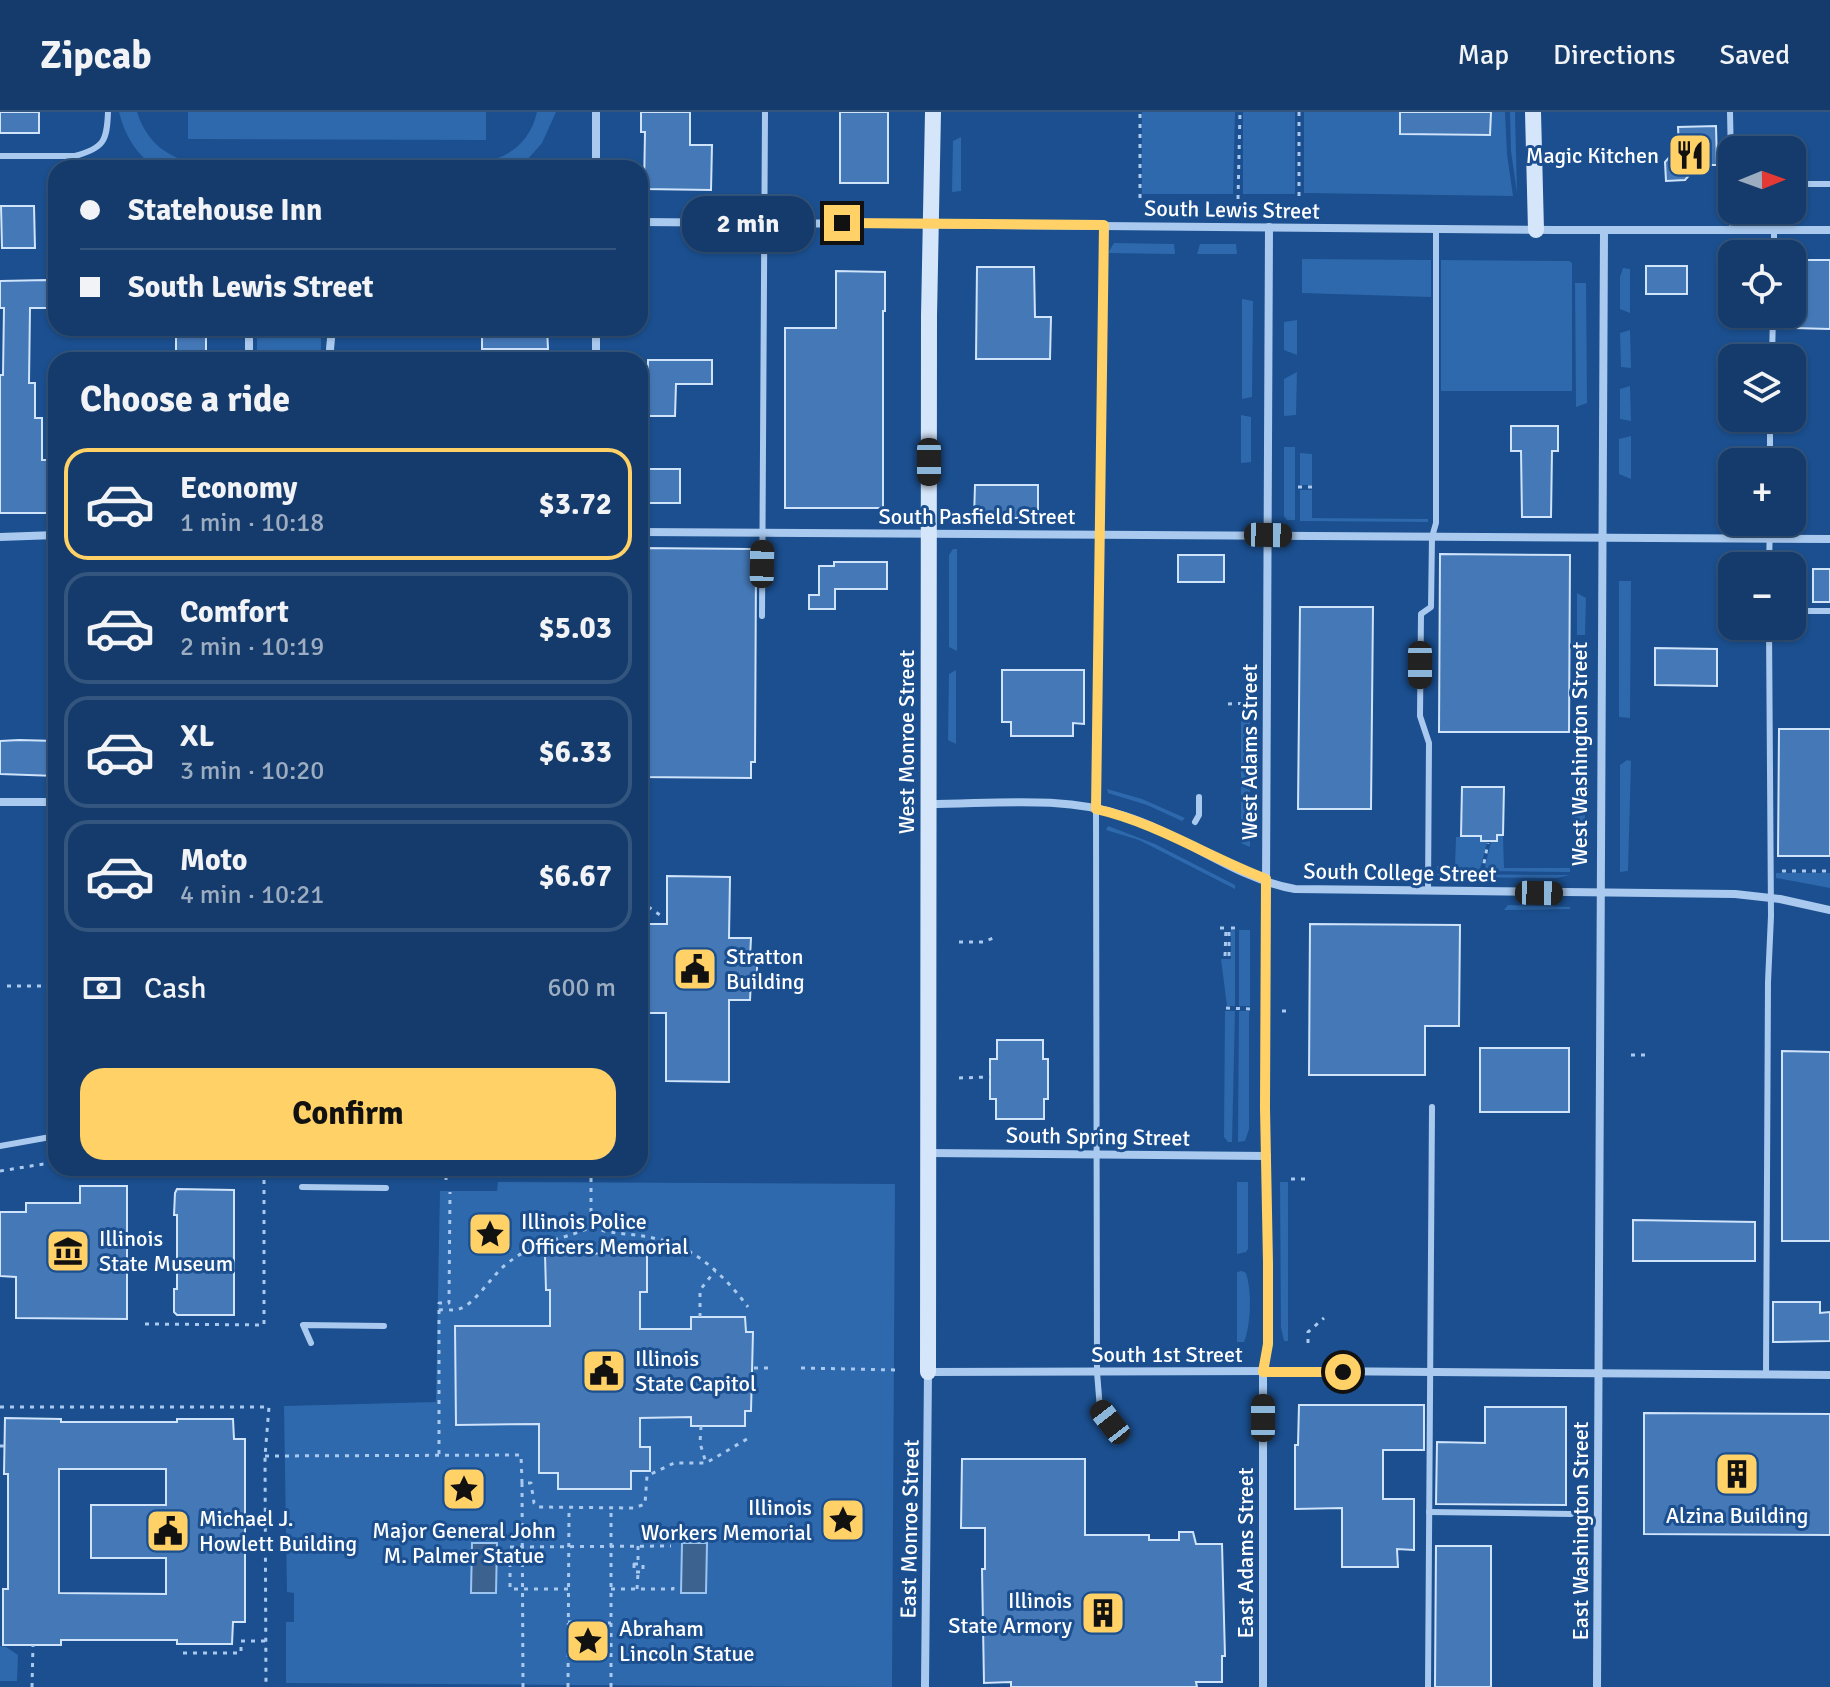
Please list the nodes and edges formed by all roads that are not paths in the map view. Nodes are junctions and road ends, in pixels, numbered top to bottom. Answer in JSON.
{"nodes":[{"id":1,"x":108,"y":112,"type":"edge"},
{"id":2,"x":596,"y":112,"type":"edge"},
{"id":3,"x":765,"y":112,"type":"edge"},
{"id":4,"x":933,"y":112,"type":"edge"},
{"id":5,"x":1533,"y":112,"type":"edge"},
{"id":6,"x":1730,"y":112,"type":"edge"},
{"id":7,"x":1730,"y":136,"type":"edge"},
{"id":8,"x":0,"y":156,"type":"edge"},
{"id":9,"x":596,"y":160,"type":"edge"},
{"id":10,"x":1806,"y":184,"type":"edge"},
{"id":11,"x":1830,"y":184,"type":"edge"},
{"id":12,"x":648,"y":222,"type":"edge"},
{"id":13,"x":765,"y":222,"type":"junction"},
{"id":14,"x":932,"y":224,"type":"junction"},
{"id":15,"x":1732,"y":224,"type":"edge"},
{"id":16,"x":1104,"y":225,"type":"junction"},
{"id":17,"x":1269,"y":227,"type":"junction"},
{"id":18,"x":1436,"y":229,"type":"junction"},
{"id":19,"x":1774,"y":229,"type":"junction"},
{"id":20,"x":1536,"y":230,"type":"junction"},
{"id":21,"x":1604,"y":230,"type":"junction"},
{"id":22,"x":1732,"y":230,"type":"junction"},
{"id":23,"x":1830,"y":230,"type":"edge"},
{"id":24,"x":1774,"y":240,"type":"edge"},
{"id":25,"x":648,"y":532,"type":"edge"},
{"id":26,"x":764,"y":532,"type":"junction"},
{"id":27,"x":48,"y":535,"type":"edge"},
{"id":28,"x":929,"y":535,"type":"junction"},
{"id":29,"x":1099,"y":535,"type":"junction"},
{"id":30,"x":1268,"y":535,"type":"junction"},
{"id":31,"x":0,"y":537,"type":"edge"},
{"id":32,"x":1432,"y":537,"type":"junction"},
{"id":33,"x":1603,"y":538,"type":"junction"},
{"id":34,"x":1770,"y":538,"type":"junction"},
{"id":35,"x":1830,"y":539,"type":"edge"},
{"id":36,"x":1770,"y":552,"type":"edge"},
{"id":37,"x":1806,"y":611,"type":"edge"},
{"id":38,"x":1830,"y":611,"type":"edge"},
{"id":39,"x":762,"y":616,"type":"dead end"},
{"id":40,"x":1769,"y":640,"type":"edge"},
{"id":41,"x":1199,"y":797,"type":"dead end"},
{"id":42,"x":0,"y":802,"type":"edge"},
{"id":43,"x":48,"y":802,"type":"edge"},
{"id":44,"x":928,"y":804,"type":"junction"},
{"id":45,"x":1096,"y":809,"type":"junction"},
{"id":46,"x":1195,"y":822,"type":"dead end"},
{"id":47,"x":1266,"y":879,"type":"junction"},
{"id":48,"x":1428,"y":891,"type":"junction"},
{"id":49,"x":1600,"y":893,"type":"junction"},
{"id":50,"x":1770,"y":897,"type":"junction"},
{"id":51,"x":1830,"y":910,"type":"edge"},
{"id":52,"x":1432,"y":1107,"type":"dead end"},
{"id":53,"x":48,"y":1137,"type":"edge"},
{"id":54,"x":0,"y":1146,"type":"edge"},
{"id":55,"x":928,"y":1153,"type":"junction"},
{"id":56,"x":1097,"y":1154,"type":"junction"},
{"id":57,"x":1267,"y":1156,"type":"junction"},
{"id":58,"x":302,"y":1187,"type":"dead end"},
{"id":59,"x":386,"y":1188,"type":"dead end"},
{"id":60,"x":384,"y":1326,"type":"dead end"},
{"id":61,"x":311,"y":1343,"type":"dead end"},
{"id":62,"x":928,"y":1372,"type":"junction"},
{"id":63,"x":1097,"y":1372,"type":"junction"},
{"id":64,"x":1263,"y":1372,"type":"junction"},
{"id":65,"x":1429,"y":1373,"type":"junction"},
{"id":66,"x":1598,"y":1374,"type":"junction"},
{"id":67,"x":1766,"y":1375,"type":"junction"},
{"id":68,"x":1830,"y":1375,"type":"edge"},
{"id":69,"x":1110,"y":1422,"type":"dead end"},
{"id":70,"x":1429,"y":1512,"type":"junction"},
{"id":71,"x":1571,"y":1514,"type":"dead end"},
{"id":72,"x":925,"y":1687,"type":"edge"},
{"id":73,"x":1263,"y":1687,"type":"edge"},
{"id":74,"x":1428,"y":1687,"type":"edge"},
{"id":75,"x":1597,"y":1687,"type":"edge"}],
"edges":[{"from":1,"to":8,"type":"lane"},
{"from":2,"to":9,"type":"street"},
{"from":3,"to":13,"type":"lane"},
{"from":4,"to":14,"type":"street","name":"West Monroe Street"},
{"from":5,"to":20,"type":"street"},
{"from":6,"to":7,"type":"lane"},
{"from":10,"to":11,"type":"lane"},
{"from":12,"to":13,"type":"street","name":"South Lewis Street"},
{"from":13,"to":14,"type":"street","name":"South Lewis Street"},
{"from":13,"to":26,"type":"lane"},
{"from":14,"to":16,"type":"street","name":"South Lewis Street"},
{"from":14,"to":28,"type":"street","name":"West Monroe Street"},
{"from":15,"to":22,"type":"lane"},
{"from":16,"to":17,"type":"street","name":"South Lewis Street"},
{"from":16,"to":29,"type":"lane"},
{"from":17,"to":18,"type":"street","name":"South Lewis Street"},
{"from":17,"to":30,"type":"street","name":"West Adams Street"},
{"from":18,"to":20,"type":"street","name":"South Lewis Street"},
{"from":18,"to":32,"type":"lane"},
{"from":19,"to":22,"type":"street","name":"South Lewis Street"},
{"from":19,"to":23,"type":"street","name":"South Lewis Street"},
{"from":19,"to":24,"type":"lane"},
{"from":20,"to":21,"type":"street","name":"South Lewis Street"},
{"from":21,"to":22,"type":"street","name":"South Lewis Street"},
{"from":21,"to":33,"type":"street","name":"West Washington Street"},
{"from":25,"to":26,"type":"street","name":"South Pasfield Street"},
{"from":26,"to":28,"type":"street","name":"South Pasfield Street"},
{"from":26,"to":39,"type":"lane"},
{"from":27,"to":31,"type":"street"},
{"from":28,"to":29,"type":"street","name":"South Pasfield Street"},
{"from":28,"to":44,"type":"street","name":"West Monroe Street"},
{"from":29,"to":30,"type":"street","name":"South Pasfield Street"},
{"from":29,"to":45,"type":"lane"},
{"from":30,"to":32,"type":"street","name":"South Pasfield Street"},
{"from":30,"to":47,"type":"street","name":"West Adams Street"},
{"from":32,"to":33,"type":"street","name":"South Pasfield Street"},
{"from":32,"to":48,"type":"lane"},
{"from":33,"to":34,"type":"street","name":"South Pasfield Street"},
{"from":33,"to":49,"type":"street","name":"West Washington Street"},
{"from":34,"to":35,"type":"street","name":"South Pasfield Street"},
{"from":34,"to":36,"type":"lane"},
{"from":37,"to":38,"type":"lane"},
{"from":40,"to":50,"type":"lane"},
{"from":41,"to":46,"type":"lane"},
{"from":42,"to":43,"type":"street"},
{"from":44,"to":45,"type":"street","name":"South College Street"},
{"from":44,"to":55,"type":"street","name":"West Monroe Street"},
{"from":45,"to":47,"type":"street","name":"South College Street"},
{"from":45,"to":56,"type":"lane"},
{"from":47,"to":48,"type":"street","name":"South College Street"},
{"from":47,"to":57,"type":"street","name":"West Adams Street"},
{"from":48,"to":49,"type":"street","name":"South College Street"},
{"from":49,"to":50,"type":"street","name":"South College Street"},
{"from":49,"to":66,"type":"street","name":"West Washington Street"},
{"from":50,"to":51,"type":"street","name":"South College Street"},
{"from":50,"to":67,"type":"lane"},
{"from":52,"to":65,"type":"lane"},
{"from":53,"to":54,"type":"lane"},
{"from":55,"to":56,"type":"street","name":"South Spring Street"},
{"from":55,"to":62,"type":"street","name":"West Monroe Street"},
{"from":56,"to":57,"type":"street","name":"South Spring Street"},
{"from":56,"to":63,"type":"lane"},
{"from":57,"to":64,"type":"street","name":"West Adams Street"},
{"from":58,"to":59,"type":"lane"},
{"from":60,"to":61,"type":"lane"},
{"from":62,"to":63,"type":"street","name":"South 1st Street"},
{"from":62,"to":72,"type":"street","name":"East Monroe Street"},
{"from":63,"to":64,"type":"street","name":"South 1st Street"},
{"from":63,"to":69,"type":"lane"},
{"from":64,"to":65,"type":"street","name":"South 1st Street"},
{"from":64,"to":73,"type":"street","name":"East Adams Street"},
{"from":65,"to":66,"type":"street","name":"South 1st Street"},
{"from":65,"to":70,"type":"lane"},
{"from":66,"to":67,"type":"street","name":"South 1st Street"},
{"from":66,"to":75,"type":"street","name":"East Washington Street"},
{"from":67,"to":68,"type":"street","name":"South 1st Street"},
{"from":70,"to":71,"type":"lane"},
{"from":70,"to":74,"type":"lane"}]}
